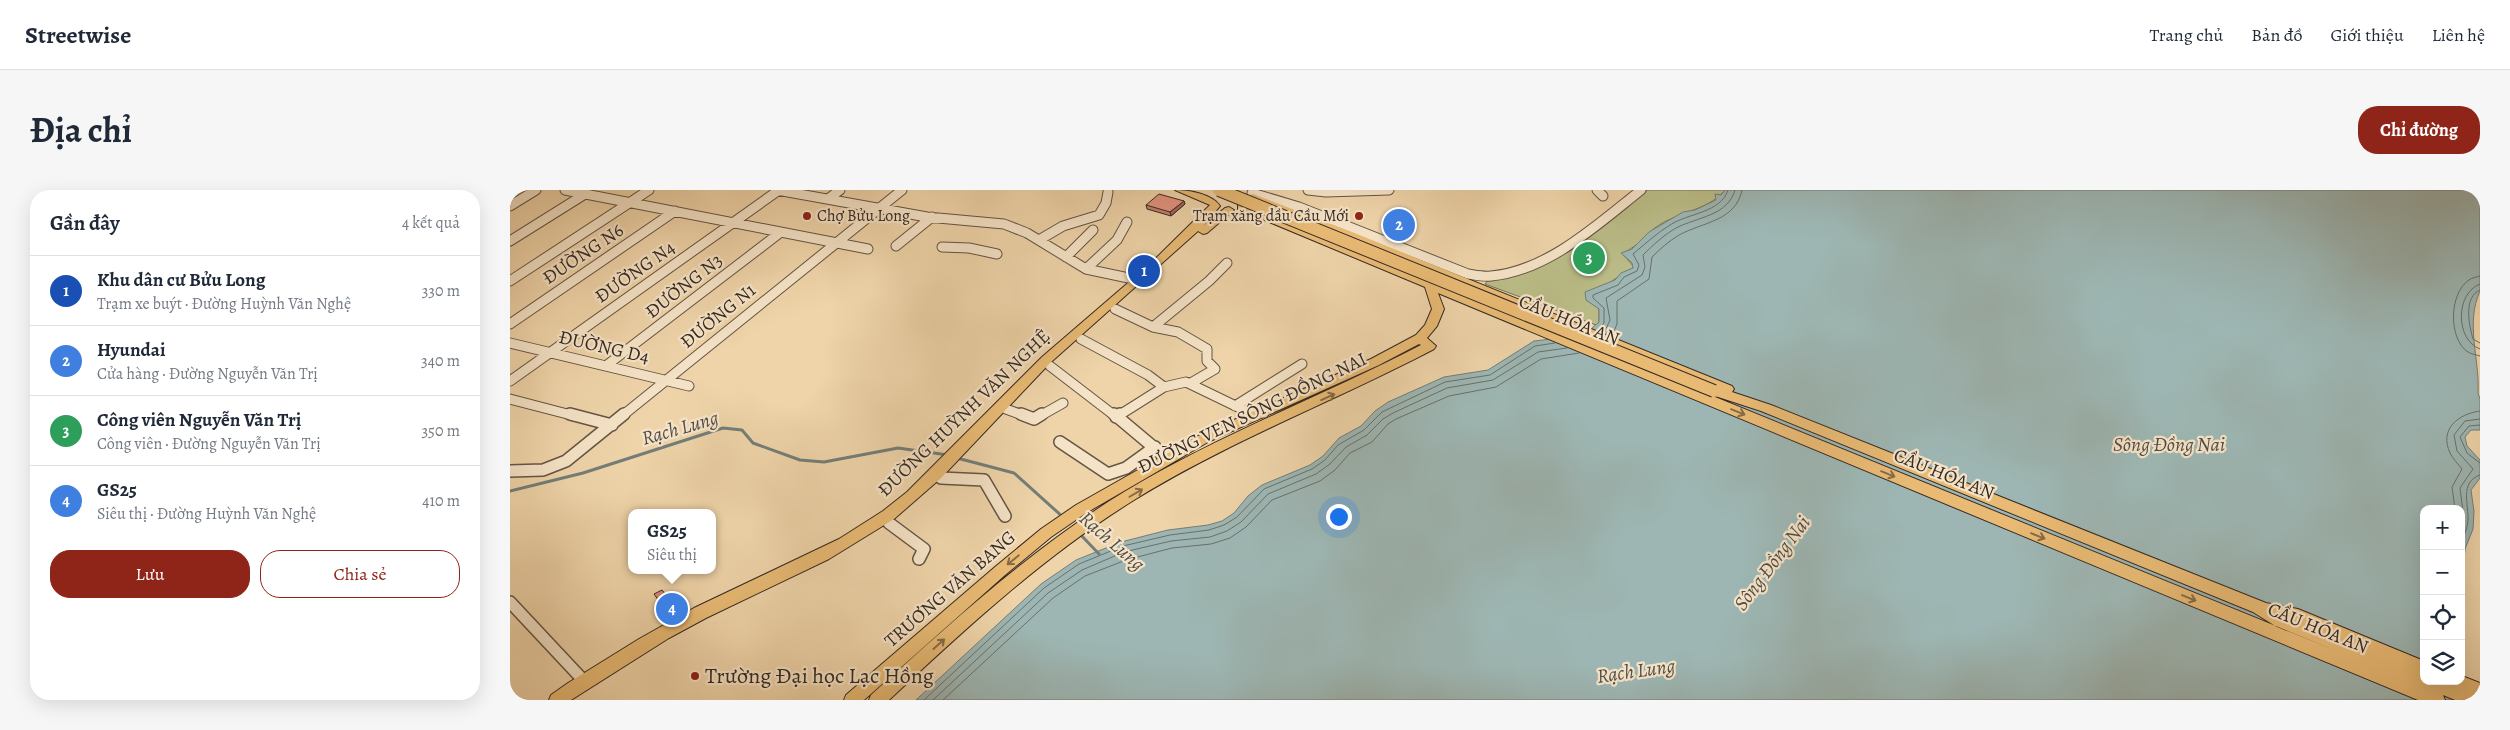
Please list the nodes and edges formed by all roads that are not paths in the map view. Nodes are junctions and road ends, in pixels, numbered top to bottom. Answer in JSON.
{"nodes":[{"id":1,"x":536,"y":190,"type":"edge"},
{"id":2,"x":565,"y":190,"type":"edge"},
{"id":3,"x":649,"y":190,"type":"edge"},
{"id":4,"x":778,"y":190,"type":"edge"},
{"id":5,"x":840,"y":190,"type":"edge"},
{"id":6,"x":902,"y":190,"type":"edge"},
{"id":7,"x":1180,"y":190,"type":"edge"},
{"id":8,"x":1198,"y":190,"type":"edge"},
{"id":9,"x":1223,"y":190,"type":"edge"},
{"id":10,"x":1308,"y":190,"type":"edge"},
{"id":11,"x":1389,"y":190,"type":"edge"},
{"id":12,"x":1641,"y":190,"type":"edge"},
{"id":13,"x":1108,"y":192,"type":"dead end"},
{"id":14,"x":1250,"y":192,"type":"edge"},
{"id":15,"x":585,"y":194,"type":"junction"},
{"id":16,"x":828,"y":199,"type":"junction"},
{"id":17,"x":1215,"y":199,"type":"edge"},
{"id":18,"x":630,"y":202,"type":"junction"},
{"id":19,"x":510,"y":206,"type":"edge"},
{"id":20,"x":1285,"y":206,"type":"junction"},
{"id":21,"x":879,"y":209,"type":"junction"},
{"id":22,"x":1235,"y":209,"type":"junction"},
{"id":23,"x":675,"y":211,"type":"junction"},
{"id":24,"x":1303,"y":216,"type":"junction"},
{"id":25,"x":932,"y":217,"type":"junction"},
{"id":26,"x":1127,"y":222,"type":"dead end"},
{"id":27,"x":733,"y":223,"type":"junction"},
{"id":28,"x":1289,"y":226,"type":"junction"},
{"id":29,"x":1093,"y":230,"type":"dead end"},
{"id":30,"x":781,"y":232,"type":"junction"},
{"id":31,"x":1039,"y":240,"type":"junction"},
{"id":32,"x":510,"y":241,"type":"edge"},
{"id":33,"x":836,"y":243,"type":"junction"},
{"id":34,"x":896,"y":246,"type":"dead end"},
{"id":35,"x":942,"y":247,"type":"dead end"},
{"id":36,"x":868,"y":249,"type":"dead end"},
{"id":37,"x":997,"y":254,"type":"dead end"},
{"id":38,"x":1066,"y":257,"type":"junction"},
{"id":39,"x":1227,"y":263,"type":"dead end"},
{"id":40,"x":1086,"y":269,"type":"junction"},
{"id":41,"x":1138,"y":280,"type":"junction"},
{"id":42,"x":510,"y":281,"type":"edge"},
{"id":43,"x":1432,"y":286,"type":"junction"},
{"id":44,"x":1115,"y":309,"type":"junction"},
{"id":45,"x":510,"y":324,"type":"edge"},
{"id":46,"x":1153,"y":326,"type":"junction"},
{"id":47,"x":1420,"y":338,"type":"junction"},
{"id":48,"x":1081,"y":339,"type":"junction"},
{"id":49,"x":510,"y":343,"type":"edge"},
{"id":50,"x":551,"y":352,"type":"junction"},
{"id":51,"x":1302,"y":364,"type":"dead end"},
{"id":52,"x":607,"y":365,"type":"junction"},
{"id":53,"x":1050,"y":366,"type":"junction"},
{"id":54,"x":667,"y":379,"type":"junction"},
{"id":55,"x":510,"y":381,"type":"edge"},
{"id":56,"x":1192,"y":383,"type":"junction"},
{"id":57,"x":690,"y":386,"type":"dead end"},
{"id":58,"x":1164,"y":387,"type":"junction"},
{"id":59,"x":1311,"y":394,"type":"dead end"},
{"id":60,"x":510,"y":399,"type":"edge"},
{"id":61,"x":1063,"y":403,"type":"dead end"},
{"id":62,"x":1235,"y":406,"type":"junction"},
{"id":63,"x":1766,"y":408,"type":"junction"},
{"id":64,"x":1006,"y":409,"type":"junction"},
{"id":65,"x":1260,"y":413,"type":"junction"},
{"id":66,"x":1116,"y":417,"type":"junction"},
{"id":67,"x":612,"y":425,"type":"junction"},
{"id":68,"x":1207,"y":437,"type":"junction"},
{"id":69,"x":1060,"y":442,"type":"dead end"},
{"id":70,"x":1155,"y":447,"type":"junction"},
{"id":71,"x":955,"y":457,"type":"junction"},
{"id":72,"x":510,"y":471,"type":"edge"},
{"id":73,"x":941,"y":478,"type":"junction"},
{"id":74,"x":1004,"y":516,"type":"dead end"},
{"id":75,"x":889,"y":523,"type":"junction"},
{"id":76,"x":918,"y":559,"type":"dead end"},
{"id":77,"x":510,"y":602,"type":"edge"},
{"id":78,"x":2259,"y":607,"type":"junction"},
{"id":79,"x":645,"y":647,"type":"junction"},
{"id":80,"x":2420,"y":666,"type":"edge"},
{"id":81,"x":2420,"y":678,"type":"edge"},
{"id":82,"x":584,"y":681,"type":"junction"},
{"id":83,"x":2438,"y":685,"type":"edge"},
{"id":84,"x":2465,"y":685,"type":"edge"},
{"id":85,"x":2480,"y":691,"type":"edge"},
{"id":86,"x":557,"y":700,"type":"edge"},
{"id":87,"x":573,"y":700,"type":"edge"},
{"id":88,"x":852,"y":700,"type":"edge"},
{"id":89,"x":877,"y":700,"type":"edge"},
{"id":90,"x":2437,"y":700,"type":"edge"},
{"id":91,"x":2474,"y":700,"type":"edge"}],
"edges":[{"from":1,"to":19,"type":"street"},
{"from":2,"to":15,"type":"street"},
{"from":3,"to":18,"type":"street"},
{"from":4,"to":16,"type":"street"},
{"from":4,"to":27,"type":"street","name":"ĐƯỜNG N4"},
{"from":5,"to":16,"type":"street"},
{"from":6,"to":21,"type":"street","name":"ĐƯỜNG N1"},
{"from":7,"to":17,"type":"main road"},
{"from":8,"to":17,"type":"main road","name":"CẦU HÓA AN"},
{"from":9,"to":17,"type":"main road","name":"ĐƯỜNG HUỲNH VĂN NGHỆ"},
{"from":10,"to":11,"type":"street"},
{"from":12,"to":20,"type":"street"},
{"from":13,"to":31,"type":"street"},
{"from":14,"to":20,"type":"main road","name":"CẦU HÓA AN"},
{"from":14,"to":22,"type":"main road","name":"ĐƯỜNG HUỲNH VĂN NGHỆ"},
{"from":15,"to":18,"type":"street"},
{"from":15,"to":32,"type":"street"},
{"from":16,"to":21,"type":"street"},
{"from":17,"to":22,"type":"main road"},
{"from":17,"to":41,"type":"main road","name":"ĐƯỜNG HUỲNH VĂN NGHỆ"},
{"from":17,"to":63,"type":"main road","name":"CẦU HÓA AN","bridge":true},
{"from":18,"to":23,"type":"street"},
{"from":18,"to":42,"type":"street"},
{"from":20,"to":24,"type":"main road","name":"CẦU HÓA AN"},
{"from":21,"to":25,"type":"street"},
{"from":21,"to":33,"type":"street","name":"ĐƯỜNG N1"},
{"from":22,"to":28,"type":"main road","name":"CẦU HÓA AN"},
{"from":22,"to":43,"type":"main road"},
{"from":22,"to":44,"type":"main road","name":"ĐƯỜNG HUỲNH VĂN NGHỆ"},
{"from":23,"to":27,"type":"street"},
{"from":23,"to":45,"type":"street","name":"ĐƯỜNG N6"},
{"from":24,"to":28,"type":"main road"},
{"from":24,"to":63,"type":"main road","name":"CẦU HÓA AN"},
{"from":25,"to":31,"type":"street"},
{"from":25,"to":34,"type":"street"},
{"from":26,"to":40,"type":"street"},
{"from":27,"to":30,"type":"street"},
{"from":27,"to":50,"type":"street","name":"ĐƯỜNG N4"},
{"from":28,"to":43,"type":"main road","name":"CẦU HÓA AN"},
{"from":29,"to":38,"type":"street"},
{"from":30,"to":33,"type":"street"},
{"from":30,"to":52,"type":"street","name":"ĐƯỜNG N3"},
{"from":31,"to":38,"type":"street"},
{"from":33,"to":36,"type":"street"},
{"from":33,"to":54,"type":"street","name":"ĐƯỜNG N1"},
{"from":35,"to":37,"type":"street"},
{"from":38,"to":40,"type":"street"},
{"from":39,"to":46,"type":"street"},
{"from":40,"to":41,"type":"street"},
{"from":41,"to":71,"type":"main road","name":"ĐƯỜNG HUỲNH VĂN NGHỆ"},
{"from":43,"to":47,"type":"main road"},
{"from":43,"to":90,"type":"main road","name":"CẦU HÓA AN","one_way":true},
{"from":44,"to":46,"type":"street"},
{"from":44,"to":48,"type":"main road","name":"ĐƯỜNG HUỲNH VĂN NGHỆ"},
{"from":46,"to":56,"type":"street"},
{"from":47,"to":65,"type":"main road"},
{"from":89,"to":47,"type":"main road","name":"ĐƯỜNG VEN SÔNG ĐỒNG NAI","one_way":true},
{"from":48,"to":53,"type":"main road","name":"ĐƯỜNG HUỲNH VĂN NGHỆ"},
{"from":48,"to":58,"type":"street"},
{"from":49,"to":50,"type":"street","name":"ĐƯỜNG D4"},
{"from":50,"to":52,"type":"street","name":"ĐƯỜNG D4"},
{"from":50,"to":55,"type":"street","name":"ĐƯỜNG N4"},
{"from":51,"to":62,"type":"street"},
{"from":52,"to":54,"type":"street","name":"ĐƯỜNG D4"},
{"from":53,"to":64,"type":"main road","name":"ĐƯỜNG HUỲNH VĂN NGHỆ"},
{"from":53,"to":66,"type":"street"},
{"from":54,"to":57,"type":"street","name":"ĐƯỜNG D4"},
{"from":54,"to":67,"type":"street","name":"ĐƯỜNG N1"},
{"from":56,"to":58,"type":"street"},
{"from":56,"to":62,"type":"street"},
{"from":58,"to":66,"type":"street"},
{"from":59,"to":65,"type":"street"},
{"from":60,"to":67,"type":"street"},
{"from":61,"to":64,"type":"street"},
{"from":62,"to":65,"type":"street"},
{"from":63,"to":78,"type":"main road","name":"CẦU HÓA AN"},
{"from":64,"to":71,"type":"main road","name":"ĐƯỜNG HUỲNH VĂN NGHỆ"},
{"from":65,"to":68,"type":"main road"},
{"from":66,"to":70,"type":"street"},
{"from":67,"to":72,"type":"street","name":"ĐƯỜNG N1"},
{"from":68,"to":70,"type":"street"},
{"from":68,"to":88,"type":"main road","name":"TRƯƠNG VĂN BANG","one_way":true},
{"from":69,"to":70,"type":"street"},
{"from":71,"to":73,"type":"main road","name":"ĐƯỜNG HUỲNH VĂN NGHỆ"},
{"from":71,"to":79,"type":"main road","name":"ĐƯỜNG HUỲNH VĂN NGHỆ"},
{"from":73,"to":74,"type":"street"},
{"from":73,"to":75,"type":"main road","name":"ĐƯỜNG HUỲNH VĂN NGHỆ"},
{"from":75,"to":76,"type":"street"},
{"from":75,"to":79,"type":"main road","name":"ĐƯỜNG HUỲNH VĂN NGHỆ"},
{"from":77,"to":82,"type":"street"},
{"from":78,"to":80,"type":"main road","name":"CẦU HÓA AN"},
{"from":78,"to":81,"type":"main road","name":"CẦU HÓA AN"},
{"from":79,"to":82,"type":"main road","name":"ĐƯỜNG HUỲNH VĂN NGHỆ"},
{"from":79,"to":87,"type":"main road","name":"ĐƯỜNG HUỲNH VĂN NGHỆ"},
{"from":82,"to":86,"type":"main road","name":"ĐƯỜNG HUỲNH VĂN NGHỆ"},
{"from":83,"to":91,"type":"main road"},
{"from":84,"to":85,"type":"main road"}]}
